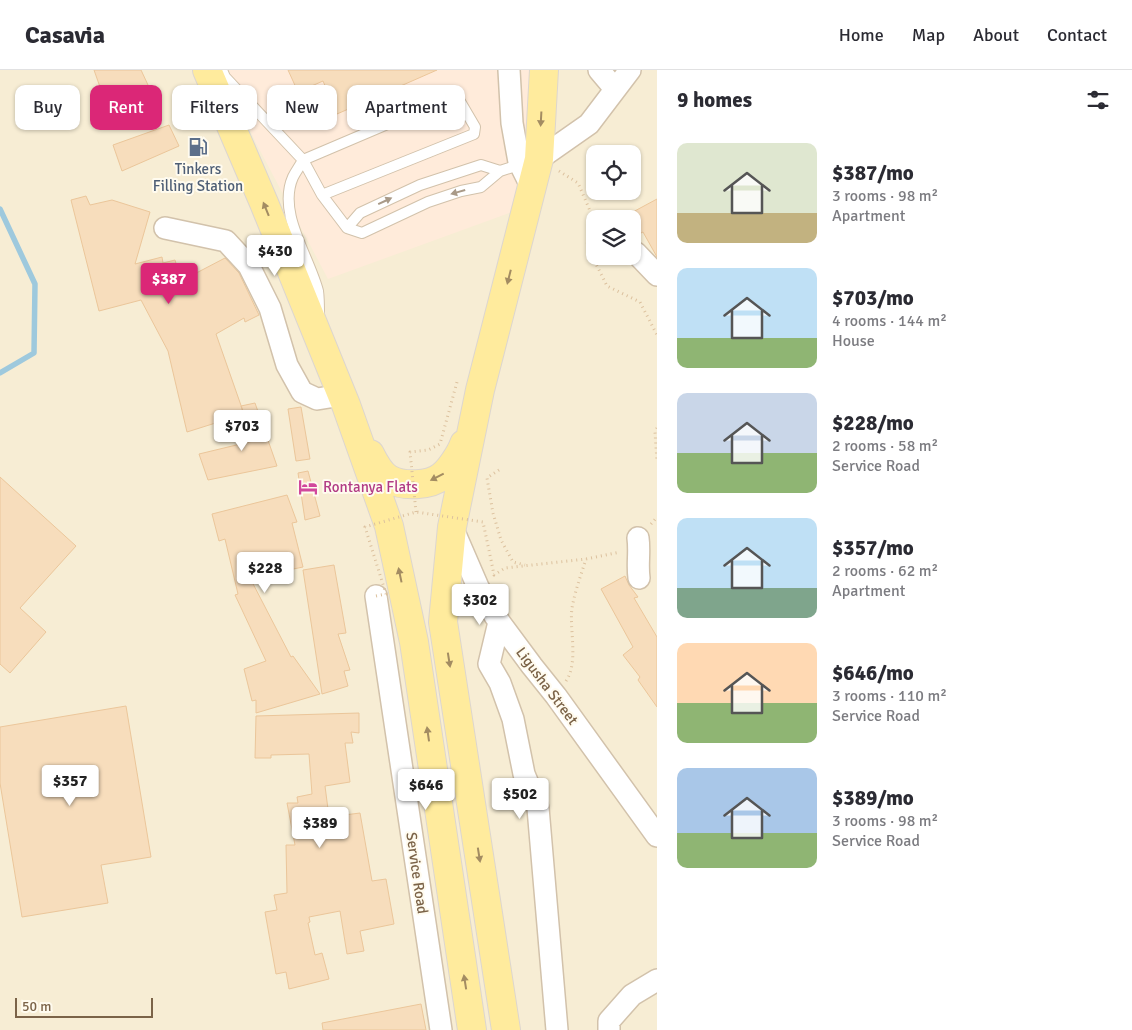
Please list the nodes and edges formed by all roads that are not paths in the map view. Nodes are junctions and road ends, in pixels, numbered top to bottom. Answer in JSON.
{"nodes":[{"id":1,"x":207,"y":70,"type":"edge"},
{"id":2,"x":222,"y":70,"type":"edge"},
{"id":3,"x":509,"y":70,"type":"edge"},
{"id":4,"x":544,"y":70,"type":"edge"},
{"id":5,"x":599,"y":70,"type":"edge"},
{"id":6,"x":630,"y":70,"type":"edge"},
{"id":7,"x":615,"y":89,"type":"junction"},
{"id":8,"x":303,"y":160,"type":"junction"},
{"id":9,"x":523,"y":171,"type":"junction"},
{"id":10,"x":322,"y":195,"type":"junction"},
{"id":11,"x":165,"y":228,"type":"dead end"},
{"id":12,"x":347,"y":228,"type":"junction"},
{"id":13,"x":641,"y":258,"type":"edge"},
{"id":14,"x":657,"y":275,"type":"edge"},
{"id":15,"x":321,"y":343,"type":"junction"},
{"id":16,"x":469,"y":386,"type":"junction"},
{"id":17,"x":344,"y":400,"type":"junction"},
{"id":18,"x":452,"y":527,"type":"junction"},
{"id":19,"x":638,"y":538,"type":"road end"},
{"id":20,"x":640,"y":578,"type":"dead end"},
{"id":21,"x":376,"y":596,"type":"road end"},
{"id":22,"x":499,"y":622,"type":"junction"},
{"id":23,"x":657,"y":836,"type":"edge"},
{"id":24,"x":657,"y":980,"type":"edge"},
{"id":25,"x":441,"y":1030,"type":"edge"},
{"id":26,"x":472,"y":1030,"type":"edge"},
{"id":27,"x":506,"y":1030,"type":"edge"},
{"id":28,"x":557,"y":1030,"type":"edge"},
{"id":29,"x":609,"y":1030,"type":"edge"}],
"edges":[{"from":15,"to":1,"type":"main road","one_way":true},
{"from":2,"to":8,"type":"lane"},
{"from":3,"to":9,"type":"street"},
{"from":4,"to":9,"type":"main road","one_way":true},
{"from":5,"to":7,"type":"street"},
{"from":6,"to":7,"type":"street"},
{"from":7,"to":9,"type":"street"},
{"from":8,"to":10,"type":"lane"},
{"from":8,"to":10,"type":"lane"},
{"from":8,"to":15,"type":"lane"},
{"from":9,"to":12,"type":"lane","one_way":true},
{"from":12,"to":9,"type":"lane","one_way":true},
{"from":9,"to":16,"type":"main road","one_way":true},
{"from":10,"to":12,"type":"lane"},
{"from":11,"to":17,"type":"street"},
{"from":13,"to":14,"type":"street"},
{"from":15,"to":17,"type":"main road"},
{"from":16,"to":17,"type":"main road","one_way":true},
{"from":16,"to":18,"type":"main road"},
{"from":26,"to":17,"type":"main road","one_way":true},
{"from":18,"to":22,"type":"street","name":"Ligusha Street"},
{"from":18,"to":27,"type":"main road","one_way":true},
{"from":19,"to":20,"type":"street"},
{"from":21,"to":25,"type":"street","name":"Service Road"},
{"from":22,"to":23,"type":"street","name":"Ligusha Street"},
{"from":22,"to":28,"type":"street"},
{"from":24,"to":29,"type":"street"}]}
